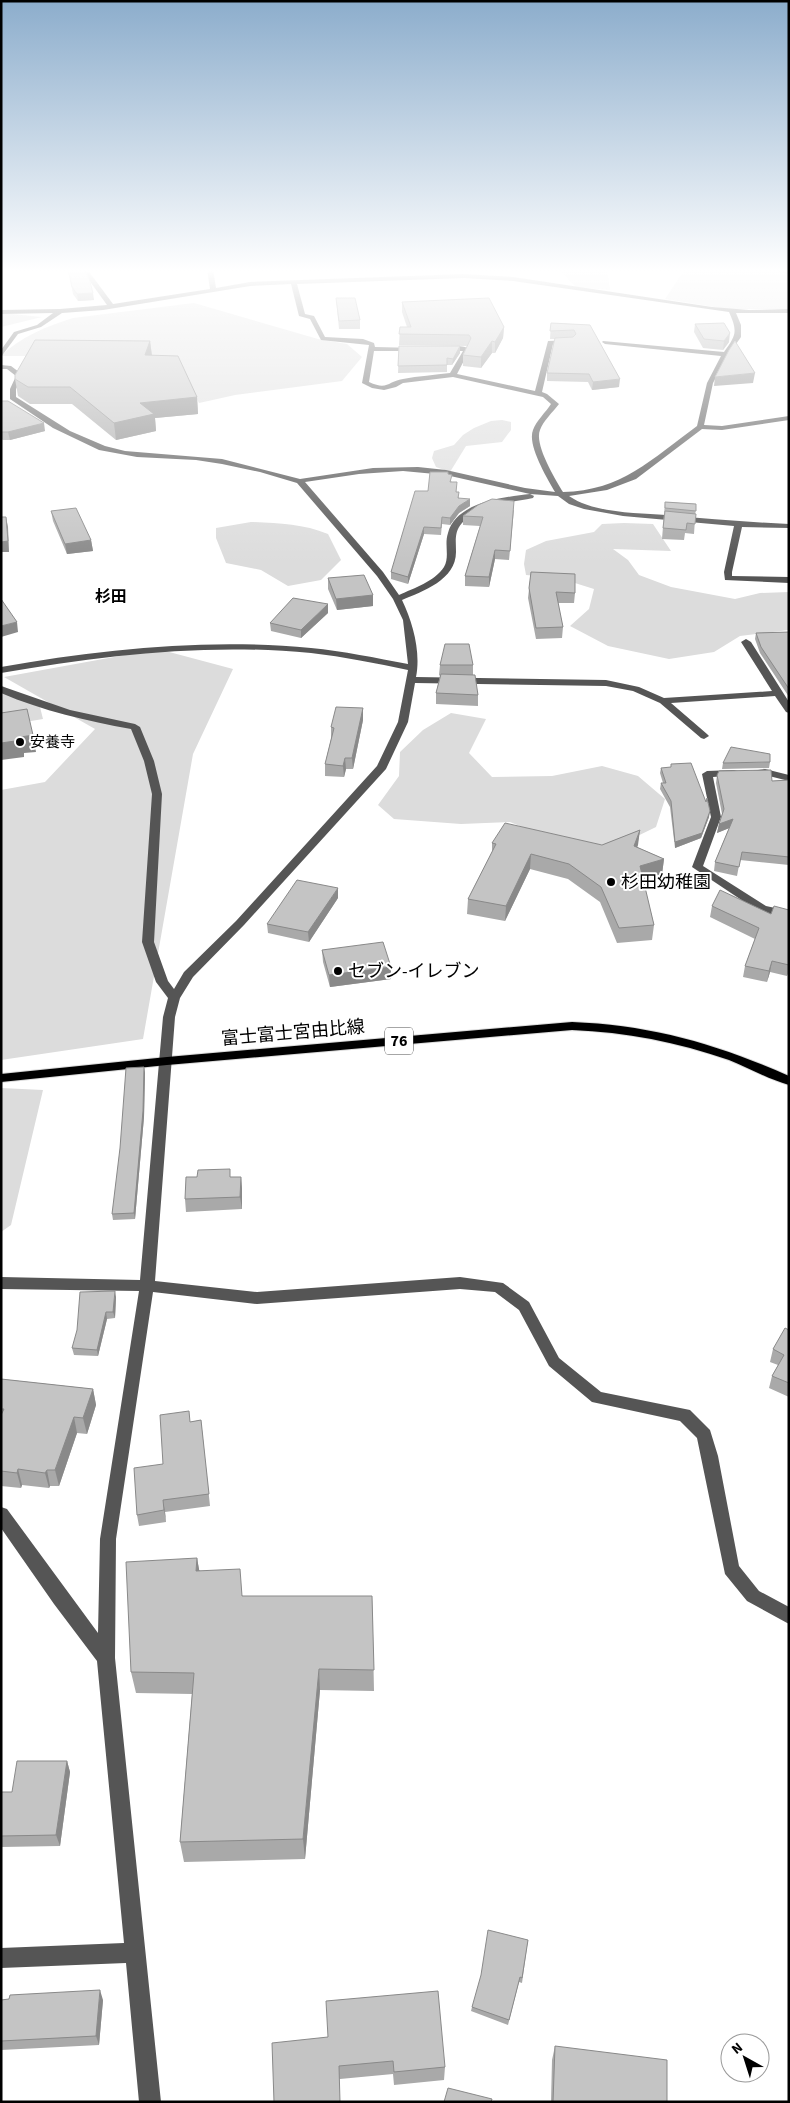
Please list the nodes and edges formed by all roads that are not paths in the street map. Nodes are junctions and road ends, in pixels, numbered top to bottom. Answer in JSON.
{"nodes":[{"id":1,"x":9,"y":367,"type":"edge"},
{"id":2,"x":368,"y":367,"type":"edge"},
{"id":3,"x":457,"y":367,"type":"edge"},
{"id":4,"x":544,"y":367,"type":"edge"},
{"id":5,"x":718,"y":367,"type":"edge"},
{"id":6,"x":454,"y":375,"type":"junction"},
{"id":7,"x":538,"y":393,"type":"junction"},
{"id":8,"x":788,"y":419,"type":"edge"},
{"id":9,"x":700,"y":427,"type":"junction"},
{"id":10,"x":300,"y":481,"type":"junction"},
{"id":11,"x":547,"y":494,"type":"junction"},
{"id":12,"x":560,"y":494,"type":"junction"},
{"id":13,"x":740,"y":524,"type":"junction"},
{"id":14,"x":789,"y":526,"type":"edge"},
{"id":15,"x":789,"y":580,"type":"edge"},
{"id":16,"x":397,"y":600,"type":"junction"},
{"id":17,"x":746,"y":642,"type":"dead end"},
{"id":18,"x":413,"y":668,"type":"junction"},
{"id":19,"x":1,"y":670,"type":"edge"},
{"id":20,"x":410,"y":680,"type":"junction"},
{"id":21,"x":1,"y":689,"type":"edge"},
{"id":22,"x":777,"y":693,"type":"junction"},
{"id":23,"x":664,"y":701,"type":"junction"},
{"id":24,"x":789,"y":710,"type":"edge"},
{"id":25,"x":704,"y":736,"type":"dead end"},
{"id":26,"x":789,"y":778,"type":"edge"},
{"id":27,"x":789,"y":915,"type":"edge"},
{"id":28,"x":174,"y":998,"type":"junction"},
{"id":29,"x":167,"y":1061,"type":"junction"},
{"id":30,"x":1,"y":1078,"type":"edge"},
{"id":31,"x":789,"y":1081,"type":"edge"},
{"id":32,"x":1,"y":1283,"type":"edge"},
{"id":33,"x":147,"y":1286,"type":"junction"},
{"id":34,"x":1,"y":1514,"type":"edge"},
{"id":35,"x":789,"y":1616,"type":"edge"},
{"id":36,"x":106,"y":1658,"type":"junction"},
{"id":37,"x":136,"y":1953,"type":"junction"},
{"id":38,"x":1,"y":1958,"type":"edge"},
{"id":39,"x":150,"y":2102,"type":"edge"}],
"edges":[{"from":1,"to":10,"type":"street"},
{"from":2,"to":6,"type":"street"},
{"from":3,"to":6,"type":"street"},
{"from":4,"to":7,"type":"street"},
{"from":5,"to":9,"type":"street"},
{"from":6,"to":7,"type":"street"},
{"from":7,"to":12,"type":"street"},
{"from":8,"to":9,"type":"street"},
{"from":9,"to":12,"type":"street"},
{"from":10,"to":11,"type":"street"},
{"from":10,"to":16,"type":"street"},
{"from":11,"to":12,"type":"street"},
{"from":11,"to":16,"type":"street"},
{"from":12,"to":13,"type":"street"},
{"from":13,"to":14,"type":"street"},
{"from":13,"to":15,"type":"street"},
{"from":16,"to":18,"type":"street"},
{"from":17,"to":22,"type":"street"},
{"from":18,"to":19,"type":"street"},
{"from":18,"to":20,"type":"street"},
{"from":20,"to":23,"type":"street"},
{"from":20,"to":28,"type":"street"},
{"from":21,"to":28,"type":"street"},
{"from":22,"to":23,"type":"street"},
{"from":22,"to":24,"type":"street"},
{"from":23,"to":25,"type":"street"},
{"from":26,"to":27,"type":"street"},
{"from":28,"to":29,"type":"street"},
{"from":29,"to":30,"type":"main road","name":"富士富士宮由比線","number":"76"},
{"from":29,"to":31,"type":"main road","name":"富士富士宮由比線","number":"76"},
{"from":29,"to":33,"type":"street"},
{"from":32,"to":33,"type":"street"},
{"from":33,"to":35,"type":"street"},
{"from":33,"to":36,"type":"street"},
{"from":34,"to":36,"type":"street"},
{"from":36,"to":37,"type":"street"},
{"from":37,"to":38,"type":"street"},
{"from":37,"to":39,"type":"street"}]}
